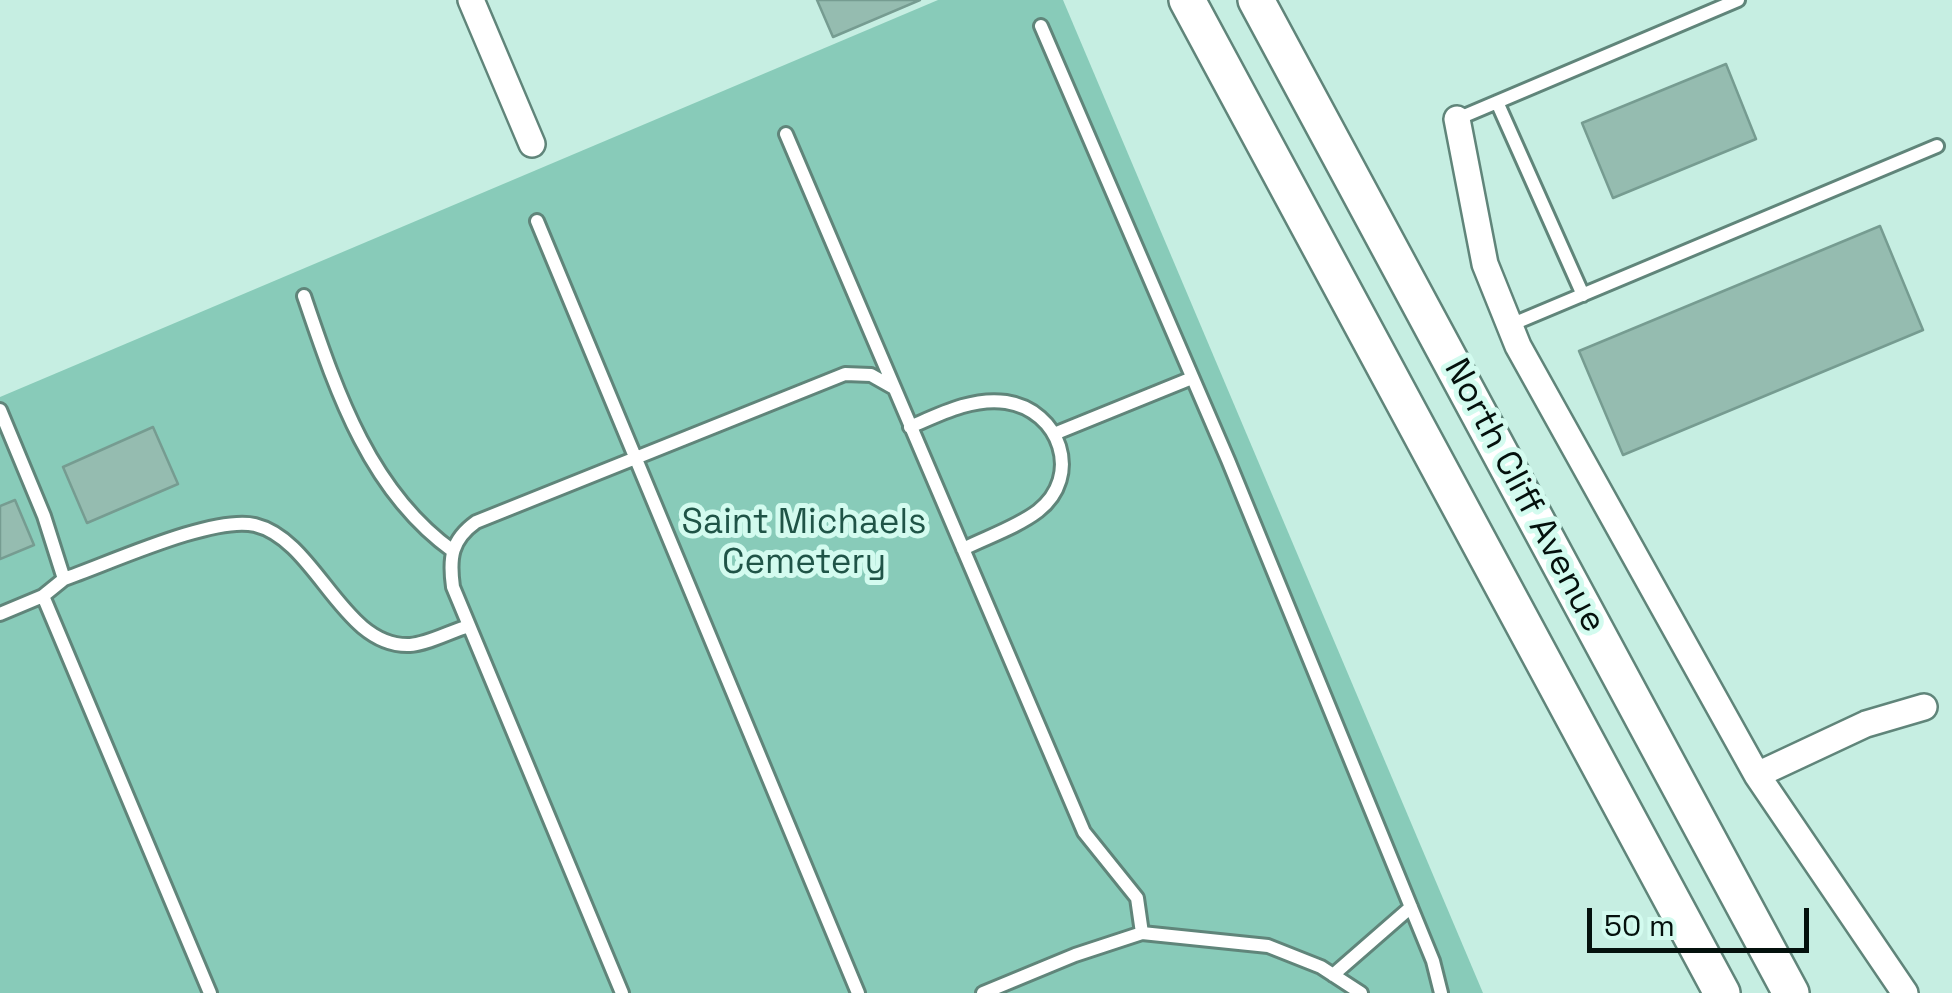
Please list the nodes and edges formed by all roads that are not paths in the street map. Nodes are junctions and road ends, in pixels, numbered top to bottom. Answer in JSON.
{"nodes":[{"id":1,"x":471,"y":0,"type":"edge"},
{"id":2,"x":1188,"y":0,"type":"edge"},
{"id":3,"x":1256,"y":0,"type":"edge"},
{"id":4,"x":1738,"y":0,"type":"edge"},
{"id":5,"x":1042,"y":26,"type":"dead end"},
{"id":6,"x":1497,"y":102,"type":"junction"},
{"id":7,"x":1457,"y":119,"type":"joint"},
{"id":8,"x":786,"y":134,"type":"dead end"},
{"id":9,"x":532,"y":144,"type":"dead end"},
{"id":10,"x":1937,"y":146,"type":"dead end"},
{"id":11,"x":537,"y":221,"type":"dead end"},
{"id":12,"x":1582,"y":294,"type":"junction"},
{"id":13,"x":304,"y":296,"type":"dead end"},
{"id":14,"x":1508,"y":326,"type":"junction"},
{"id":15,"x":1192,"y":378,"type":"junction"},
{"id":16,"x":894,"y":388,"type":"junction"},
{"id":17,"x":0,"y":410,"type":"edge"},
{"id":18,"x":910,"y":427,"type":"junction"},
{"id":19,"x":1054,"y":434,"type":"junction"},
{"id":20,"x":633,"y":459,"type":"junction"},
{"id":21,"x":963,"y":549,"type":"junction"},
{"id":22,"x":453,"y":551,"type":"junction"},
{"id":23,"x":64,"y":579,"type":"junction"},
{"id":24,"x":43,"y":596,"type":"junction"},
{"id":25,"x":0,"y":614,"type":"edge"},
{"id":26,"x":468,"y":626,"type":"junction"},
{"id":27,"x":1924,"y":707,"type":"dead end"},
{"id":28,"x":1757,"y":776,"type":"junction"},
{"id":29,"x":1411,"y":907,"type":"junction"},
{"id":30,"x":1142,"y":933,"type":"junction"},
{"id":31,"x":1333,"y":975,"type":"junction"},
{"id":32,"x":210,"y":993,"type":"edge"},
{"id":33,"x":622,"y":993,"type":"edge"},
{"id":34,"x":858,"y":993,"type":"edge"},
{"id":35,"x":983,"y":993,"type":"edge"},
{"id":36,"x":1361,"y":993,"type":"edge"},
{"id":37,"x":1441,"y":993,"type":"edge"},
{"id":38,"x":1722,"y":993,"type":"edge"},
{"id":39,"x":1792,"y":993,"type":"edge"},
{"id":40,"x":1905,"y":993,"type":"edge"}],
"edges":[{"from":1,"to":9,"type":"street"},
{"from":2,"to":38,"type":"main road","name":"North Cliff Avenue"},
{"from":3,"to":39,"type":"main road","name":"North Cliff Avenue"},
{"from":4,"to":6,"type":"lane"},
{"from":5,"to":15,"type":"lane"},
{"from":6,"to":7,"type":"lane"},
{"from":6,"to":12,"type":"lane"},
{"from":7,"to":14,"type":"street","name":"North Cliff Avenue"},
{"from":8,"to":16,"type":"lane"},
{"from":10,"to":12,"type":"lane"},
{"from":11,"to":20,"type":"lane"},
{"from":12,"to":14,"type":"lane"},
{"from":13,"to":22,"type":"lane"},
{"from":14,"to":28,"type":"street","name":"North Cliff Avenue"},
{"from":15,"to":19,"type":"lane"},
{"from":15,"to":29,"type":"lane"},
{"from":16,"to":18,"type":"lane"},
{"from":16,"to":20,"type":"lane"},
{"from":17,"to":23,"type":"lane"},
{"from":18,"to":19,"type":"lane"},
{"from":18,"to":21,"type":"lane"},
{"from":19,"to":21,"type":"lane"},
{"from":20,"to":22,"type":"lane"},
{"from":20,"to":34,"type":"lane"},
{"from":21,"to":30,"type":"lane"},
{"from":22,"to":26,"type":"lane"},
{"from":23,"to":24,"type":"lane"},
{"from":23,"to":26,"type":"lane"},
{"from":24,"to":25,"type":"lane"},
{"from":24,"to":32,"type":"lane"},
{"from":26,"to":33,"type":"lane"},
{"from":27,"to":28,"type":"street"},
{"from":28,"to":40,"type":"street","name":"North Cliff Avenue"},
{"from":29,"to":31,"type":"lane"},
{"from":29,"to":37,"type":"lane"},
{"from":30,"to":31,"type":"lane"},
{"from":30,"to":35,"type":"lane"},
{"from":31,"to":36,"type":"lane"}]}
